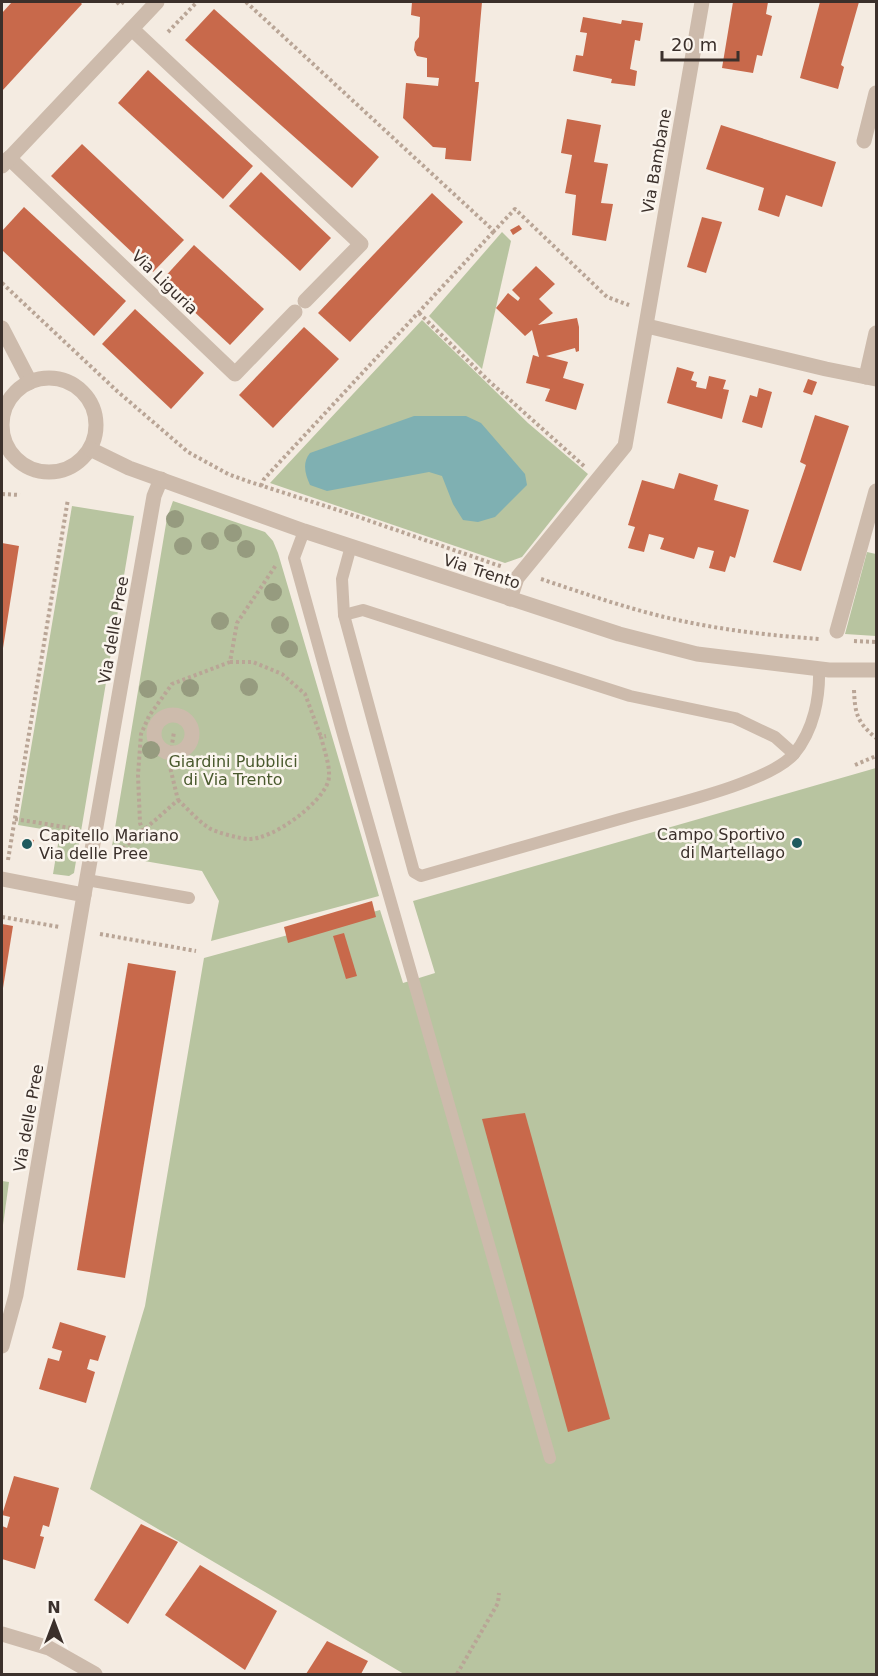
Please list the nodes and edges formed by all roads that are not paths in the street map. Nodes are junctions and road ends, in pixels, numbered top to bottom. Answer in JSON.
{"nodes":[{"id":1,"x":157,"y":2,"type":"edge"},
{"id":2,"x":702,"y":2,"type":"edge"},
{"id":3,"x":132,"y":28,"type":"junction"},
{"id":4,"x":876,"y":93,"type":"edge"},
{"id":5,"x":864,"y":141,"type":"dead end"},
{"id":6,"x":5,"y":162,"type":"edge"},
{"id":7,"x":647,"y":326,"type":"junction"},
{"id":8,"x":2,"y":328,"type":"edge"},
{"id":9,"x":876,"y":333,"type":"edge"},
{"id":10,"x":871,"y":378,"type":"edge"},
{"id":11,"x":30,"y":382,"type":"junction"},
{"id":12,"x":3,"y":442,"type":"edge"},
{"id":13,"x":90,"y":449,"type":"junction"},
{"id":14,"x":161,"y":479,"type":"junction"},
{"id":15,"x":876,"y":491,"type":"edge"},
{"id":16,"x":304,"y":531,"type":"junction"},
{"id":17,"x":351,"y":546,"type":"junction"},
{"id":18,"x":510,"y":599,"type":"junction"},
{"id":19,"x":344,"y":615,"type":"junction"},
{"id":20,"x":837,"y":631,"type":"dead end"},
{"id":21,"x":819,"y":668,"type":"junction"},
{"id":22,"x":876,"y":670,"type":"edge"},
{"id":23,"x":794,"y":754,"type":"junction"},
{"id":24,"x":3,"y":879,"type":"edge"},
{"id":25,"x":86,"y":887,"type":"junction"},
{"id":26,"x":189,"y":898,"type":"dead end"},
{"id":27,"x":2,"y":1346,"type":"edge"},
{"id":28,"x":550,"y":1458,"type":"dead end"},
{"id":29,"x":2,"y":1634,"type":"edge"},
{"id":30,"x":95,"y":1674,"type":"edge"}],
"edges":[{"from":1,"to":3,"type":"street","name":"Via Liguria"},
{"from":2,"to":7,"type":"street","name":"Via Bambane"},
{"from":3,"to":6,"type":"street","name":"Via Liguria"},
{"from":3,"to":6,"type":"street","name":"Via Liguria"},
{"from":4,"to":5,"type":"street"},
{"from":7,"to":10,"type":"street"},
{"from":7,"to":18,"type":"street","name":"Via Bambane"},
{"from":8,"to":11,"type":"street"},
{"from":9,"to":10,"type":"street"},
{"from":11,"to":12,"type":"street"},
{"from":11,"to":13,"type":"street"},
{"from":12,"to":13,"type":"street"},
{"from":13,"to":14,"type":"street","name":"Via Trento"},
{"from":14,"to":16,"type":"street","name":"Via Trento"},
{"from":14,"to":25,"type":"street","name":"Via delle Pree"},
{"from":15,"to":20,"type":"street"},
{"from":16,"to":17,"type":"street","name":"Via Trento"},
{"from":16,"to":28,"type":"lane"},
{"from":17,"to":18,"type":"street","name":"Via Trento"},
{"from":17,"to":19,"type":"lane"},
{"from":18,"to":21,"type":"street","name":"Via Trento"},
{"from":19,"to":23,"type":"lane"},
{"from":19,"to":23,"type":"lane"},
{"from":21,"to":22,"type":"street","name":"Via Trento"},
{"from":21,"to":23,"type":"lane"},
{"from":24,"to":25,"type":"street"},
{"from":25,"to":26,"type":"lane"},
{"from":25,"to":27,"type":"street","name":"Via delle Pree"},
{"from":29,"to":30,"type":"street"}]}
